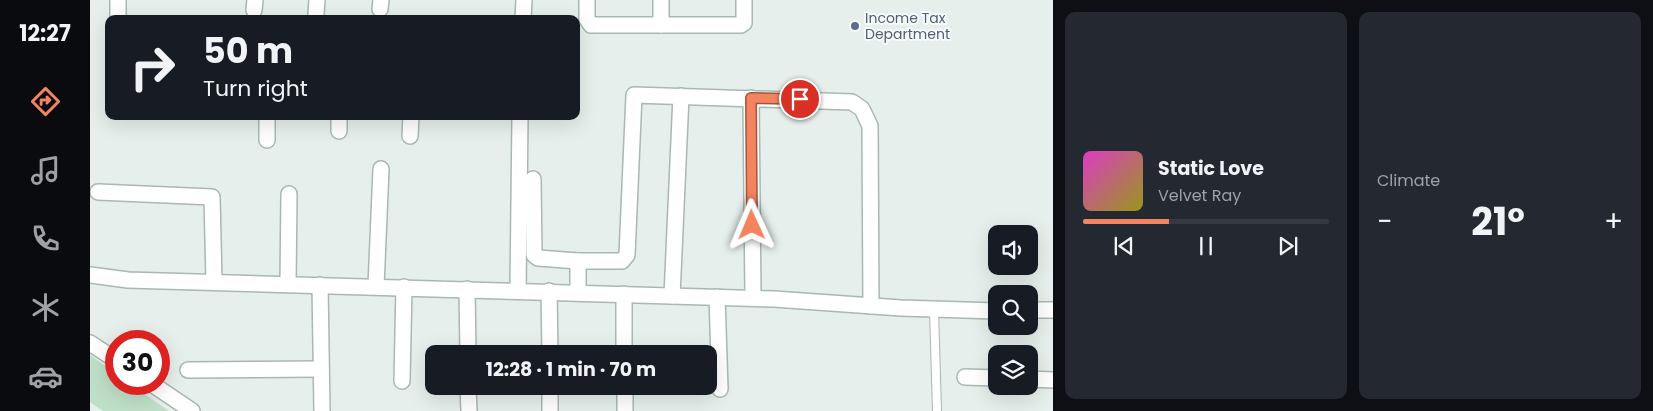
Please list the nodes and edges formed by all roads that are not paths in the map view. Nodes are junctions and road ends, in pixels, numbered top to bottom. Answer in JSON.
{"nodes":[{"id":1,"x":118,"y":0,"type":"edge"},
{"id":2,"x":524,"y":0,"type":"edge"},
{"id":3,"x":587,"y":0,"type":"edge"},
{"id":4,"x":660,"y":0,"type":"edge"},
{"id":5,"x":744,"y":0,"type":"edge"},
{"id":6,"x":118,"y":15,"type":"edge"},
{"id":7,"x":524,"y":15,"type":"edge"},
{"id":8,"x":662,"y":24,"type":"junction"},
{"id":9,"x":681,"y":96,"type":"junction"},
{"id":10,"x":751,"y":98,"type":"junction"},
{"id":11,"x":267,"y":120,"type":"edge"},
{"id":12,"x":411,"y":120,"type":"edge"},
{"id":13,"x":520,"y":120,"type":"edge"},
{"id":14,"x":410,"y":136,"type":"dead end"},
{"id":15,"x":267,"y":140,"type":"dead end"},
{"id":16,"x":381,"y":169,"type":"dead end"},
{"id":17,"x":533,"y":179,"type":"dead end"},
{"id":18,"x":98,"y":192,"type":"dead end"},
{"id":19,"x":289,"y":194,"type":"dead end"},
{"id":20,"x":578,"y":261,"type":"junction"},
{"id":21,"x":90,"y":275,"type":"edge"},
{"id":22,"x":214,"y":282,"type":"junction"},
{"id":23,"x":288,"y":284,"type":"junction"},
{"id":24,"x":320,"y":285,"type":"junction"},
{"id":25,"x":376,"y":286,"type":"junction"},
{"id":26,"x":404,"y":287,"type":"junction"},
{"id":27,"x":467,"y":289,"type":"junction"},
{"id":28,"x":518,"y":290,"type":"junction"},
{"id":29,"x":549,"y":291,"type":"junction"},
{"id":30,"x":578,"y":292,"type":"junction"},
{"id":31,"x":624,"y":294,"type":"junction"},
{"id":32,"x":672,"y":296,"type":"junction"},
{"id":33,"x":717,"y":297,"type":"junction"},
{"id":34,"x":753,"y":298,"type":"junction"},
{"id":35,"x":871,"y":306,"type":"junction"},
{"id":36,"x":934,"y":309,"type":"junction"},
{"id":37,"x":1038,"y":310,"type":"edge"},
{"id":38,"x":1053,"y":310,"type":"edge"},
{"id":39,"x":988,"y":311,"type":"edge"},
{"id":40,"x":90,"y":342,"type":"edge"},
{"id":41,"x":468,"y":345,"type":"edge"},
{"id":42,"x":550,"y":345,"type":"edge"},
{"id":43,"x":624,"y":345,"type":"edge"},
{"id":44,"x":105,"y":352,"type":"edge"},
{"id":45,"x":188,"y":370,"type":"dead end"},
{"id":46,"x":321,"y":370,"type":"junction"},
{"id":47,"x":965,"y":377,"type":"dead end"},
{"id":48,"x":988,"y":378,"type":"edge"},
{"id":49,"x":1038,"y":379,"type":"edge"},
{"id":50,"x":1053,"y":380,"type":"edge"},
{"id":51,"x":402,"y":382,"type":"dead end"},
{"id":52,"x":720,"y":389,"type":"dead end"},
{"id":53,"x":168,"y":395,"type":"edge"},
{"id":54,"x":468,"y":395,"type":"edge"},
{"id":55,"x":550,"y":395,"type":"edge"},
{"id":56,"x":625,"y":395,"type":"edge"},
{"id":57,"x":192,"y":411,"type":"edge"},
{"id":58,"x":322,"y":411,"type":"edge"},
{"id":59,"x":469,"y":411,"type":"edge"},
{"id":60,"x":550,"y":411,"type":"edge"},
{"id":61,"x":625,"y":411,"type":"edge"},
{"id":62,"x":937,"y":411,"type":"edge"}],
"edges":[{"from":1,"to":6,"type":"street"},
{"from":2,"to":7,"type":"street"},
{"from":3,"to":8,"type":"street"},
{"from":4,"to":8,"type":"street"},
{"from":5,"to":8,"type":"street"},
{"from":9,"to":10,"type":"street"},
{"from":9,"to":20,"type":"street"},
{"from":9,"to":32,"type":"street"},
{"from":10,"to":34,"type":"street"},
{"from":10,"to":35,"type":"street"},
{"from":11,"to":15,"type":"street"},
{"from":12,"to":14,"type":"street"},
{"from":13,"to":28,"type":"street"},
{"from":16,"to":25,"type":"street"},
{"from":17,"to":20,"type":"street"},
{"from":18,"to":22,"type":"street"},
{"from":19,"to":23,"type":"street"},
{"from":20,"to":30,"type":"street"},
{"from":21,"to":22,"type":"street"},
{"from":22,"to":23,"type":"street"},
{"from":23,"to":24,"type":"street"},
{"from":24,"to":25,"type":"street"},
{"from":24,"to":46,"type":"street"},
{"from":25,"to":26,"type":"street"},
{"from":26,"to":27,"type":"street"},
{"from":26,"to":51,"type":"street"},
{"from":27,"to":28,"type":"street"},
{"from":27,"to":41,"type":"street"},
{"from":28,"to":29,"type":"street"},
{"from":29,"to":30,"type":"street"},
{"from":29,"to":42,"type":"street"},
{"from":30,"to":31,"type":"street"},
{"from":31,"to":32,"type":"street"},
{"from":31,"to":43,"type":"street"},
{"from":32,"to":33,"type":"street"},
{"from":33,"to":34,"type":"street"},
{"from":33,"to":52,"type":"street"},
{"from":34,"to":35,"type":"street"},
{"from":35,"to":36,"type":"street"},
{"from":36,"to":39,"type":"street"},
{"from":36,"to":62,"type":"lane"},
{"from":37,"to":38,"type":"street"},
{"from":40,"to":44,"type":"street"},
{"from":45,"to":46,"type":"street"},
{"from":46,"to":58,"type":"street"},
{"from":47,"to":48,"type":"street"},
{"from":49,"to":50,"type":"street"},
{"from":53,"to":57,"type":"street"},
{"from":54,"to":59,"type":"street"},
{"from":55,"to":60,"type":"street"},
{"from":56,"to":61,"type":"street"}]}
